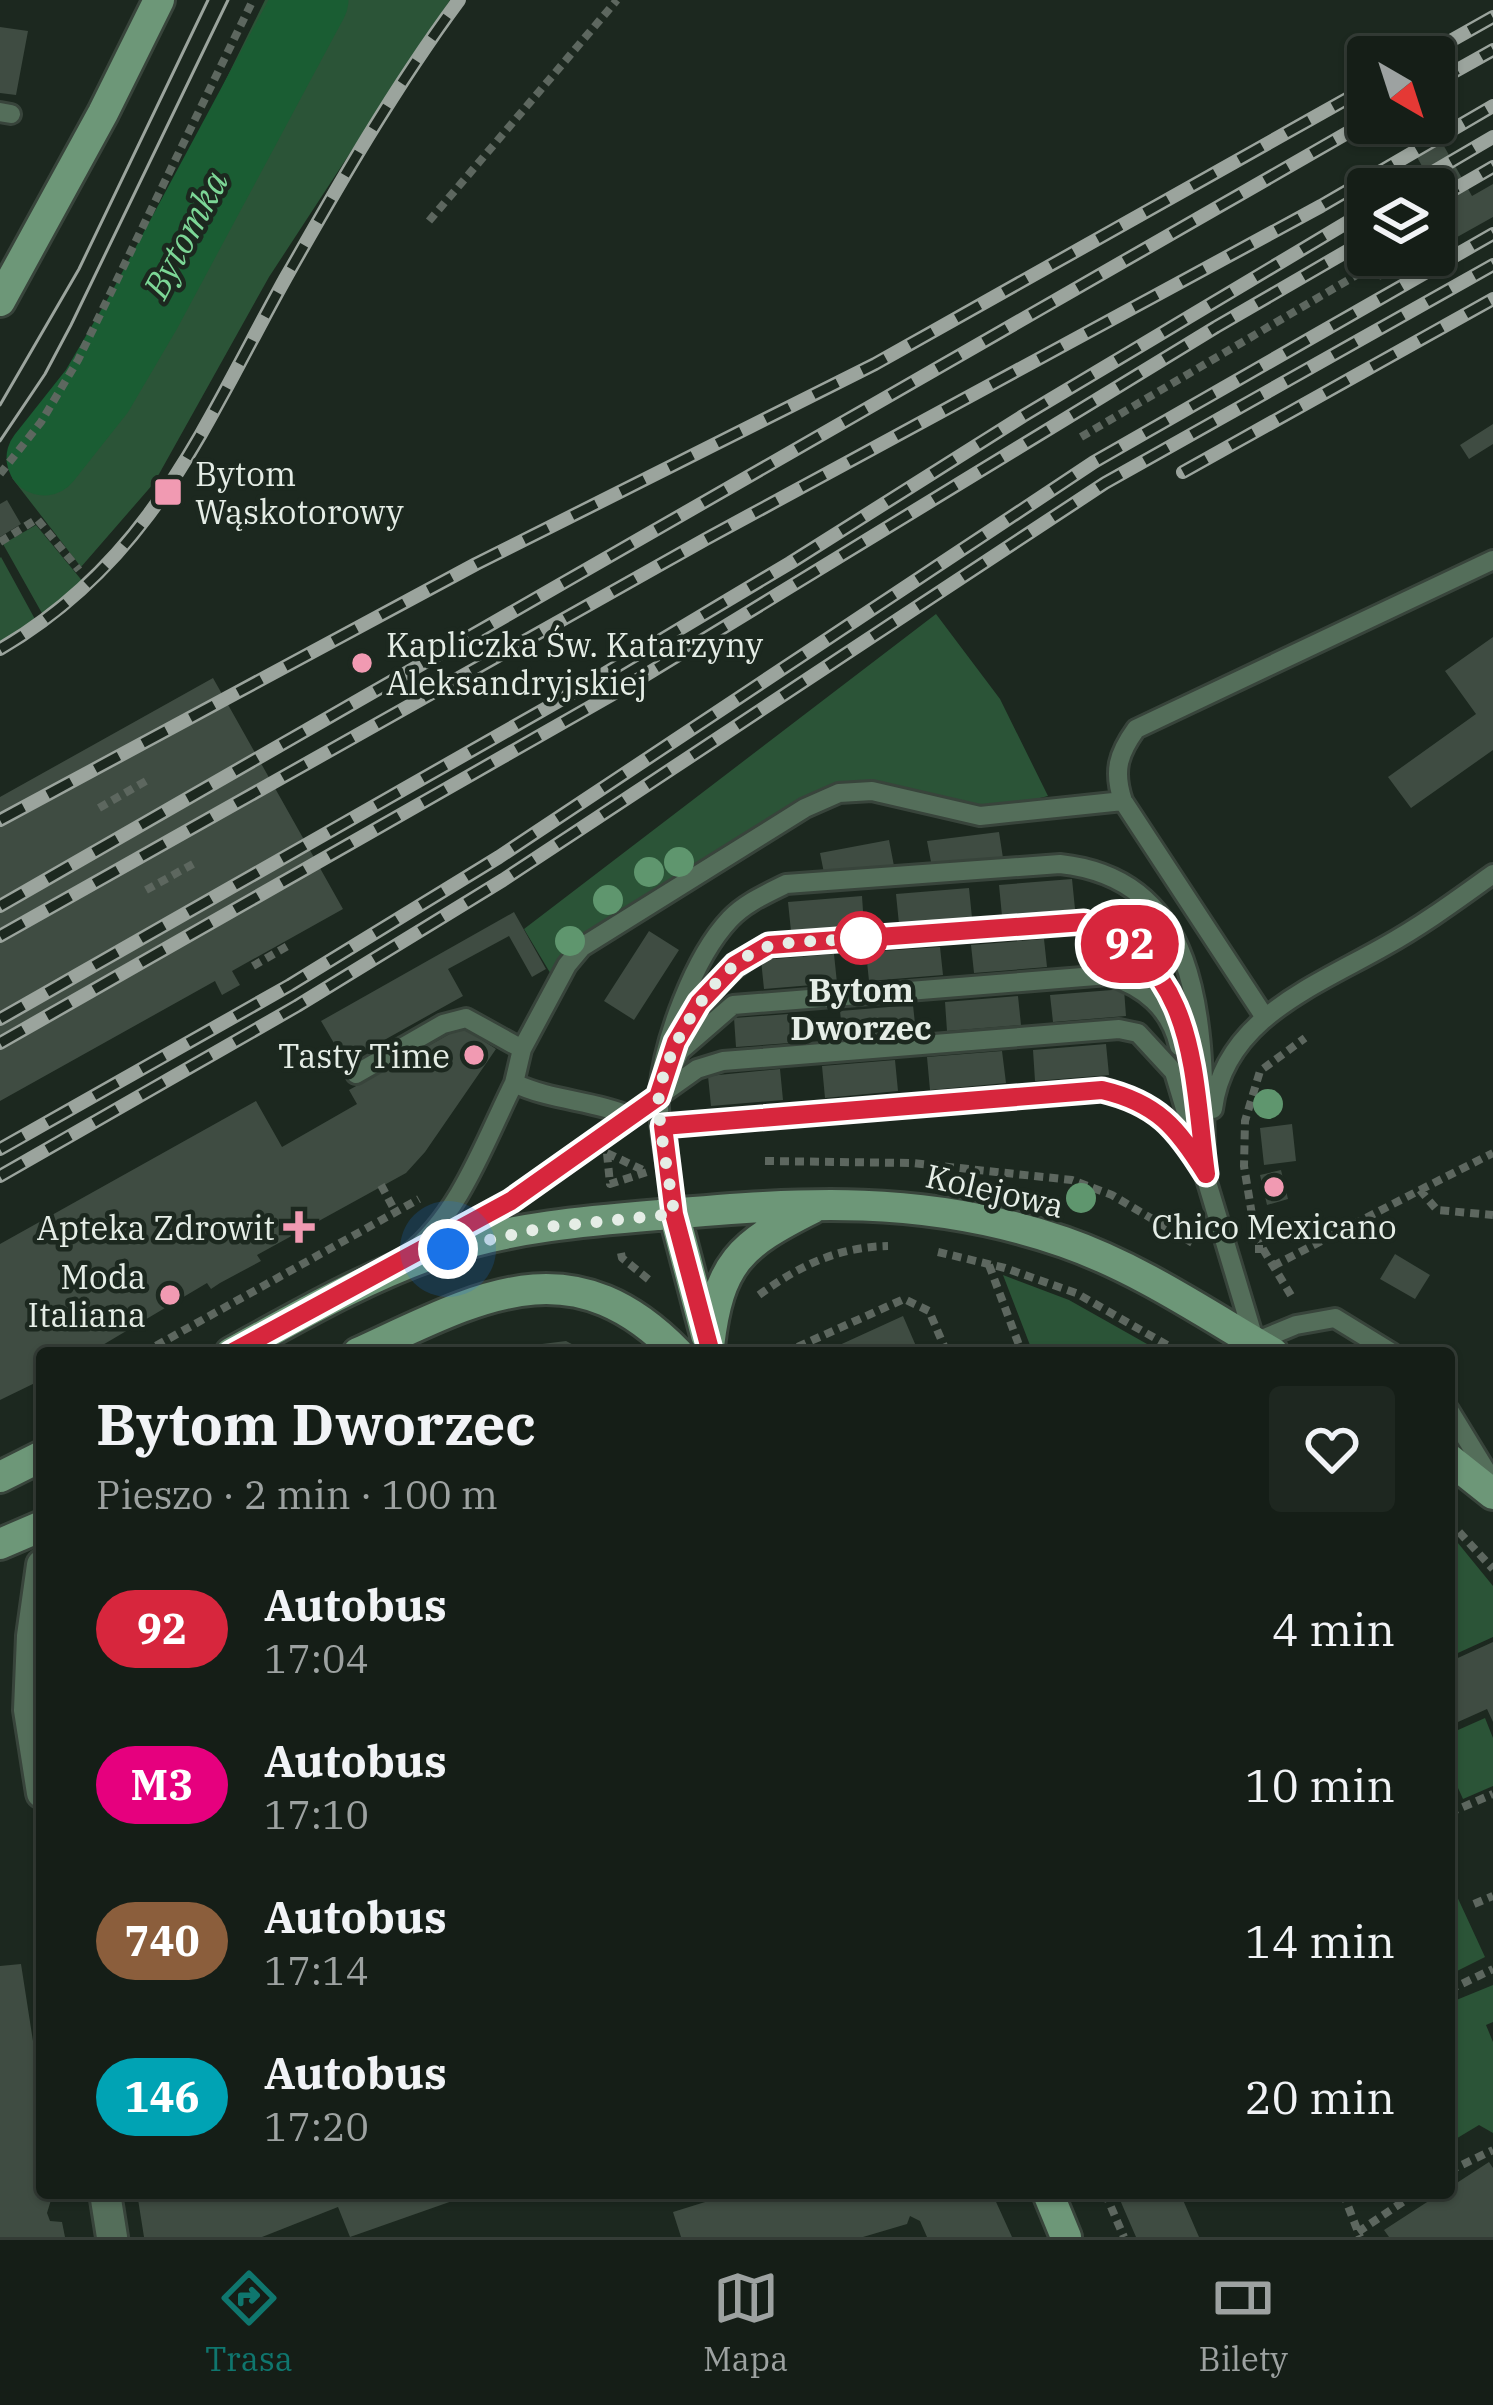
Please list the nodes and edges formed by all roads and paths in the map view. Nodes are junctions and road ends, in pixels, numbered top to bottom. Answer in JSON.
{"nodes":[{"id":1,"x":160,"y":0,"type":"edge"},
{"id":2,"x":253,"y":0,"type":"edge"},
{"id":3,"x":617,"y":0,"type":"edge"},
{"id":4,"x":429,"y":220,"type":"dead end"},
{"id":5,"x":1355,"y":276,"type":"edge"},
{"id":6,"x":0,"y":301,"type":"edge"},
{"id":7,"x":1081,"y":436,"type":"dead end"},
{"id":8,"x":0,"y":474,"type":"edge"},
{"id":9,"x":0,"y":543,"type":"edge"},
{"id":10,"x":5,"y":555,"type":"dead end"},
{"id":11,"x":1493,"y":560,"type":"edge"},
{"id":12,"x":79,"y":570,"type":"dead end"},
{"id":13,"x":146,"y":781,"type":"dead end"},
{"id":14,"x":1123,"y":802,"type":"junction"},
{"id":15,"x":99,"y":808,"type":"dead end"},
{"id":16,"x":193,"y":863,"type":"dead end"},
{"id":17,"x":1493,"y":874,"type":"edge"},
{"id":18,"x":146,"y":890,"type":"dead end"},
{"id":19,"x":291,"y":944,"type":"dead end"},
{"id":20,"x":253,"y":965,"type":"dead end"},
{"id":21,"x":1264,"y":1016,"type":"junction"},
{"id":22,"x":1305,"y":1038,"type":"dead end"},
{"id":23,"x":522,"y":1049,"type":"junction"},
{"id":24,"x":356,"y":1074,"type":"dead end"},
{"id":25,"x":514,"y":1082,"type":"junction"},
{"id":26,"x":658,"y":1097,"type":"junction"},
{"id":27,"x":630,"y":1116,"type":"junction"},
{"id":28,"x":663,"y":1126,"type":"junction"},
{"id":29,"x":607,"y":1153,"type":"joint"},
{"id":30,"x":1493,"y":1153,"type":"edge"},
{"id":31,"x":467,"y":1174,"type":"junction"},
{"id":32,"x":1206,"y":1174,"type":"junction"},
{"id":33,"x":381,"y":1186,"type":"dead end"},
{"id":34,"x":1420,"y":1190,"type":"junction"},
{"id":35,"x":823,"y":1204,"type":"junction"},
{"id":36,"x":395,"y":1211,"type":"junction"},
{"id":37,"x":674,"y":1214,"type":"junction"},
{"id":38,"x":1493,"y":1215,"type":"edge"},
{"id":39,"x":898,"y":1246,"type":"dead end"},
{"id":40,"x":1254,"y":1249,"type":"dead end"},
{"id":41,"x":621,"y":1250,"type":"dead end"},
{"id":42,"x":935,"y":1251,"type":"dead end"},
{"id":43,"x":988,"y":1264,"type":"junction"},
{"id":44,"x":1273,"y":1267,"type":"dead end"},
{"id":45,"x":390,"y":1269,"type":"junction"},
{"id":46,"x":662,"y":1290,"type":"dead end"},
{"id":47,"x":749,"y":1313,"type":"dead end"},
{"id":48,"x":154,"y":1347,"type":"edge"},
{"id":49,"x":242,"y":1347,"type":"edge"},
{"id":50,"x":372,"y":1347,"type":"edge"},
{"id":51,"x":672,"y":1347,"type":"edge"},
{"id":52,"x":709,"y":1347,"type":"edge"},
{"id":53,"x":710,"y":1347,"type":"edge"},
{"id":54,"x":797,"y":1347,"type":"edge"},
{"id":55,"x":944,"y":1347,"type":"edge"},
{"id":56,"x":1020,"y":1347,"type":"edge"},
{"id":57,"x":1170,"y":1347,"type":"edge"},
{"id":58,"x":1262,"y":1347,"type":"edge"},
{"id":59,"x":1264,"y":1347,"type":"edge"},
{"id":60,"x":1265,"y":1347,"type":"edge"},
{"id":61,"x":1382,"y":1347,"type":"edge"},
{"id":62,"x":1455,"y":1420,"type":"edge"},
{"id":63,"x":36,"y":1459,"type":"edge"},
{"id":64,"x":1455,"y":1464,"type":"edge"},
{"id":65,"x":0,"y":1477,"type":"edge"},
{"id":66,"x":1493,"y":1482,"type":"edge"},
{"id":67,"x":1493,"y":1494,"type":"edge"},
{"id":68,"x":1455,"y":1528,"type":"edge"},
{"id":69,"x":36,"y":1529,"type":"edge"},
{"id":70,"x":0,"y":1544,"type":"edge"},
{"id":71,"x":1493,"y":1569,"type":"edge"},
{"id":72,"x":36,"y":1607,"type":"edge"},
{"id":73,"x":36,"y":1755,"type":"edge"},
{"id":74,"x":1493,"y":1794,"type":"edge"},
{"id":75,"x":1455,"y":1810,"type":"edge"},
{"id":76,"x":1493,"y":1896,"type":"edge"},
{"id":77,"x":1474,"y":1904,"type":"dead end"},
{"id":78,"x":1493,"y":1969,"type":"edge"},
{"id":79,"x":1455,"y":1987,"type":"edge"},
{"id":80,"x":1493,"y":2150,"type":"edge"},
{"id":81,"x":1455,"y":2165,"type":"edge"},
{"id":82,"x":106,"y":2199,"type":"edge"},
{"id":83,"x":1050,"y":2199,"type":"edge"},
{"id":84,"x":1108,"y":2199,"type":"edge"},
{"id":85,"x":1345,"y":2199,"type":"edge"},
{"id":86,"x":1409,"y":2199,"type":"edge"},
{"id":87,"x":1359,"y":2234,"type":"edge"},
{"id":88,"x":112,"y":2237,"type":"edge"},
{"id":89,"x":1066,"y":2237,"type":"edge"},
{"id":90,"x":1124,"y":2237,"type":"edge"}],
"edges":[{"from":1,"to":6,"type":"main road"},
{"from":2,"to":8,"type":"path"},
{"from":3,"to":4,"type":"path"},
{"from":5,"to":7,"type":"path"},
{"from":9,"to":10,"type":"path"},
{"from":9,"to":12,"type":"path"},
{"from":11,"to":14,"type":"lane"},
{"from":13,"to":15,"type":"path"},
{"from":14,"to":21,"type":"lane"},
{"from":14,"to":23,"type":"lane"},
{"from":16,"to":18,"type":"path"},
{"from":17,"to":21,"type":"lane"},
{"from":19,"to":20,"type":"path"},
{"from":21,"to":32,"type":"lane"},
{"from":22,"to":40,"type":"path"},
{"from":23,"to":24,"type":"lane"},
{"from":23,"to":25,"type":"lane"},
{"from":25,"to":27,"type":"lane"},
{"from":25,"to":31,"type":"lane"},
{"from":26,"to":27,"type":"lane"},
{"from":26,"to":28,"type":"lane"},
{"from":26,"to":32,"type":"lane"},
{"from":26,"to":32,"type":"lane"},
{"from":26,"to":32,"type":"lane"},
{"from":26,"to":32,"type":"lane"},
{"from":27,"to":45,"type":"lane"},
{"from":28,"to":32,"type":"lane"},
{"from":28,"to":37,"type":"lane"},
{"from":29,"to":29,"type":"path"},
{"from":30,"to":34,"type":"path"},
{"from":31,"to":36,"type":"path"},
{"from":31,"to":45,"type":"lane"},
{"from":32,"to":59,"type":"lane"},
{"from":33,"to":36,"type":"path"},
{"from":34,"to":38,"type":"path"},
{"from":34,"to":44,"type":"path"},
{"from":35,"to":37,"type":"main road","name":"Kolejowa"},
{"from":35,"to":53,"type":"main road"},
{"from":35,"to":58,"type":"main road","name":"Kolejowa"},
{"from":36,"to":48,"type":"path"},
{"from":37,"to":45,"type":"main road","name":"Kolejowa"},
{"from":37,"to":52,"type":"main road"},
{"from":39,"to":47,"type":"path"},
{"from":41,"to":46,"type":"path"},
{"from":42,"to":43,"type":"path"},
{"from":43,"to":56,"type":"path"},
{"from":43,"to":57,"type":"path"},
{"from":45,"to":49,"type":"main road","name":"Kolejowa"},
{"from":50,"to":51,"type":"main road"},
{"from":54,"to":55,"type":"path"},
{"from":60,"to":61,"type":"lane"},
{"from":62,"to":66,"type":"lane"},
{"from":63,"to":65,"type":"main road"},
{"from":64,"to":67,"type":"main road"},
{"from":68,"to":71,"type":"path"},
{"from":69,"to":70,"type":"main road"},
{"from":72,"to":73,"type":"street"},
{"from":74,"to":75,"type":"path"},
{"from":76,"to":77,"type":"path"},
{"from":78,"to":79,"type":"path"},
{"from":80,"to":81,"type":"path"},
{"from":82,"to":88,"type":"street"},
{"from":83,"to":89,"type":"main road"},
{"from":84,"to":90,"type":"path"},
{"from":85,"to":87,"type":"path"},
{"from":86,"to":87,"type":"path"}]}
